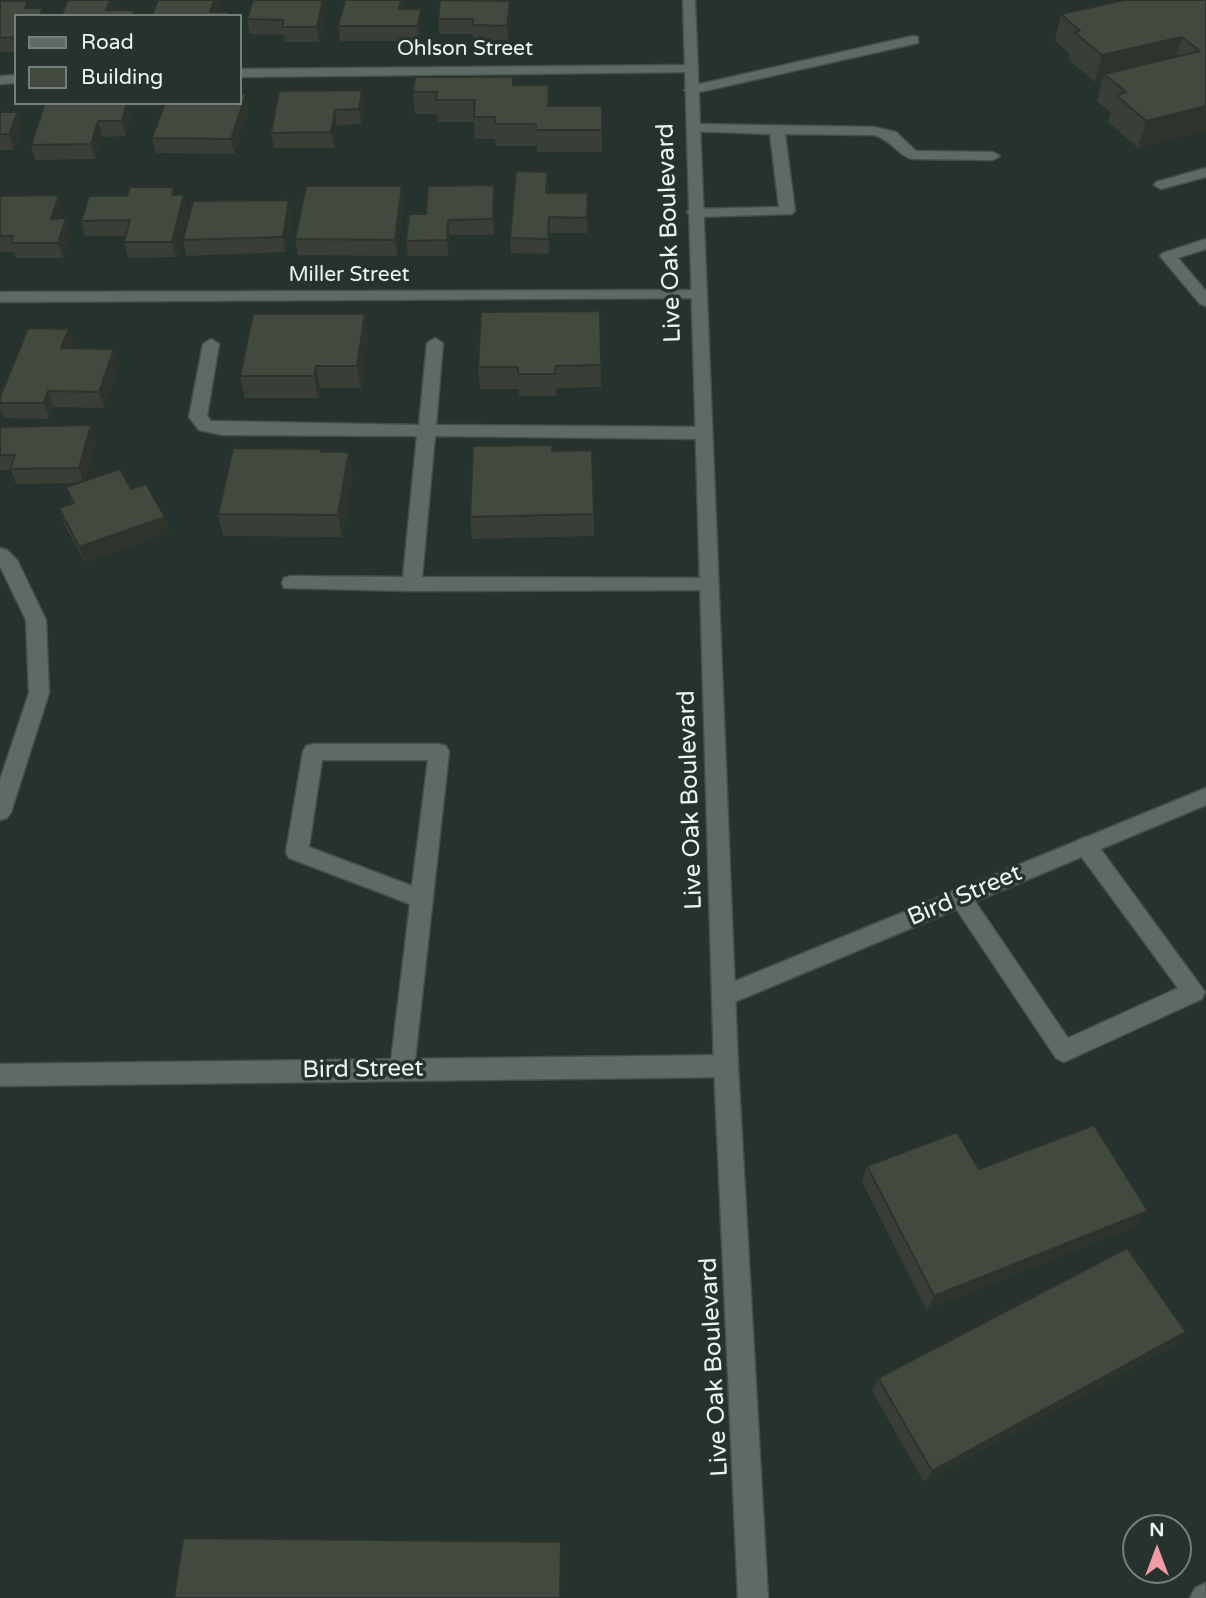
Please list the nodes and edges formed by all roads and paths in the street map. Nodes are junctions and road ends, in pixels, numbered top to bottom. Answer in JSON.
{"nodes":[{"id":1,"x":689,"y":0,"type":"edge"},
{"id":2,"x":913,"y":40,"type":"dead end"},
{"id":3,"x":242,"y":73,"type":"edge"},
{"id":4,"x":691,"y":79,"type":"junction"},
{"id":5,"x":693,"y":128,"type":"junction"},
{"id":6,"x":777,"y":129,"type":"junction"},
{"id":7,"x":993,"y":156,"type":"dead end"},
{"id":8,"x":1206,"y":172,"type":"edge"},
{"id":9,"x":1161,"y":185,"type":"dead end"},
{"id":10,"x":695,"y":212,"type":"junction"},
{"id":11,"x":1206,"y":244,"type":"edge"},
{"id":12,"x":698,"y":295,"type":"junction"},
{"id":13,"x":0,"y":297,"type":"edge"},
{"id":14,"x":1206,"y":301,"type":"edge"},
{"id":15,"x":435,"y":343,"type":"dead end"},
{"id":16,"x":211,"y":344,"type":"dead end"},
{"id":17,"x":428,"y":431,"type":"junction"},
{"id":18,"x":704,"y":433,"type":"junction"},
{"id":19,"x":0,"y":555,"type":"edge"},
{"id":20,"x":291,"y":583,"type":"dead end"},
{"id":21,"x":412,"y":584,"type":"junction"},
{"id":22,"x":709,"y":585,"type":"junction"},
{"id":23,"x":1206,"y":796,"type":"edge"},
{"id":24,"x":0,"y":812,"type":"edge"},
{"id":25,"x":1086,"y":846,"type":"junction"},
{"id":26,"x":420,"y":898,"type":"junction"},
{"id":27,"x":960,"y":898,"type":"junction"},
{"id":28,"x":724,"y":996,"type":"junction"},
{"id":29,"x":726,"y":1066,"type":"junction"},
{"id":30,"x":402,"y":1069,"type":"junction"},
{"id":31,"x":0,"y":1075,"type":"edge"},
{"id":32,"x":753,"y":1598,"type":"edge"}],
"edges":[{"from":1,"to":4,"type":"street","name":"Live Oak Boulevard"},
{"from":2,"to":4,"type":"street","name":"Ohlson Street"},
{"from":3,"to":4,"type":"street","name":"Ohlson Street"},
{"from":4,"to":5,"type":"street","name":"Live Oak Boulevard"},
{"from":5,"to":6,"type":"street"},
{"from":5,"to":10,"type":"street","name":"Live Oak Boulevard"},
{"from":6,"to":7,"type":"street"},
{"from":6,"to":10,"type":"street"},
{"from":8,"to":9,"type":"street"},
{"from":10,"to":12,"type":"street","name":"Live Oak Boulevard"},
{"from":11,"to":14,"type":"street"},
{"from":12,"to":13,"type":"street","name":"Miller Street"},
{"from":12,"to":18,"type":"street","name":"Live Oak Boulevard"},
{"from":15,"to":17,"type":"street"},
{"from":16,"to":17,"type":"street"},
{"from":17,"to":18,"type":"street"},
{"from":17,"to":21,"type":"street"},
{"from":18,"to":22,"type":"street","name":"Live Oak Boulevard"},
{"from":19,"to":24,"type":"street"},
{"from":20,"to":21,"type":"street"},
{"from":21,"to":22,"type":"street"},
{"from":22,"to":28,"type":"street","name":"Live Oak Boulevard"},
{"from":23,"to":25,"type":"street","name":"Bird Street"},
{"from":25,"to":27,"type":"street","name":"Bird Street"},
{"from":25,"to":27,"type":"street"},
{"from":26,"to":26,"type":"street"},
{"from":26,"to":30,"type":"street"},
{"from":27,"to":28,"type":"street","name":"Bird Street"},
{"from":28,"to":29,"type":"street","name":"Live Oak Boulevard"},
{"from":29,"to":30,"type":"street","name":"Bird Street"},
{"from":29,"to":32,"type":"street","name":"Live Oak Boulevard"},
{"from":30,"to":31,"type":"street","name":"Bird Street"}]}
